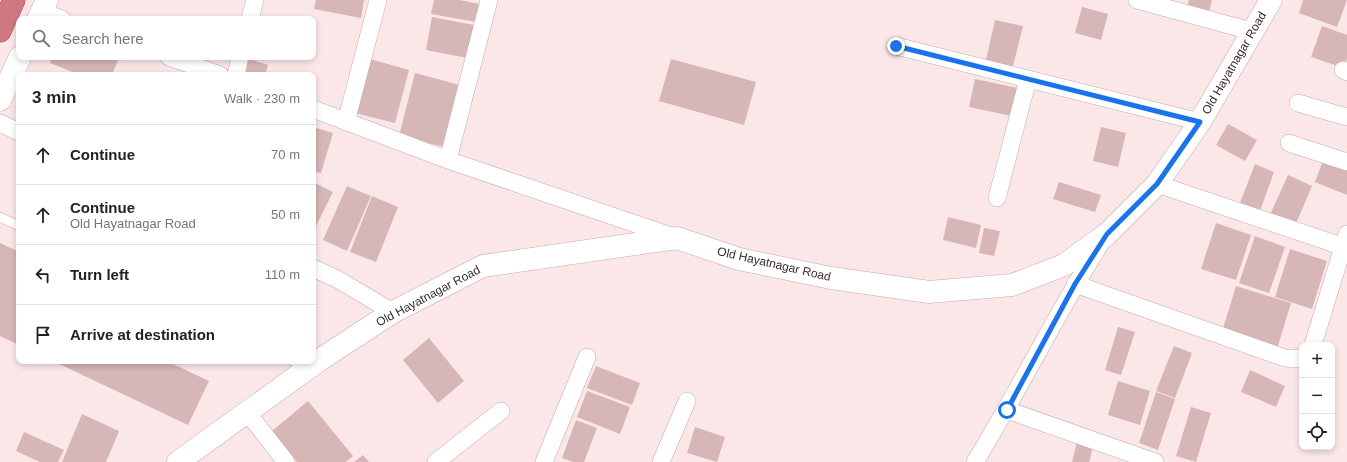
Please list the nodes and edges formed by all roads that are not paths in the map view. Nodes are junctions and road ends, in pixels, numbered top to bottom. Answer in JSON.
{"nodes":[{"id":1,"x":14,"y":0,"type":"edge"},
{"id":2,"x":255,"y":0,"type":"edge"},
{"id":3,"x":378,"y":0,"type":"edge"},
{"id":4,"x":489,"y":0,"type":"edge"},
{"id":5,"x":1137,"y":0,"type":"edge"},
{"id":6,"x":1271,"y":0,"type":"edge"},
{"id":7,"x":42,"y":10,"type":"edge"},
{"id":8,"x":55,"y":16,"type":"edge"},
{"id":9,"x":251,"y":16,"type":"edge"},
{"id":10,"x":0,"y":31,"type":"edge"},
{"id":11,"x":1251,"y":31,"type":"junction"},
{"id":12,"x":896,"y":46,"type":"dead end"},
{"id":13,"x":19,"y":60,"type":"edge"},
{"id":14,"x":178,"y":60,"type":"edge"},
{"id":15,"x":239,"y":60,"type":"edge"},
{"id":16,"x":212,"y":72,"type":"edge"},
{"id":17,"x":237,"y":72,"type":"edge"},
{"id":18,"x":1028,"y":79,"type":"junction"},
{"id":19,"x":0,"y":100,"type":"edge"},
{"id":20,"x":1298,"y":102,"type":"dead end"},
{"id":21,"x":316,"y":110,"type":"edge"},
{"id":22,"x":1347,"y":117,"type":"edge"},
{"id":23,"x":346,"y":122,"type":"junction"},
{"id":24,"x":1200,"y":122,"type":"junction"},
{"id":25,"x":0,"y":123,"type":"edge"},
{"id":26,"x":16,"y":131,"type":"edge"},
{"id":27,"x":1289,"y":143,"type":"dead end"},
{"id":28,"x":448,"y":160,"type":"junction"},
{"id":29,"x":1347,"y":162,"type":"edge"},
{"id":30,"x":1157,"y":184,"type":"junction"},
{"id":31,"x":997,"y":198,"type":"dead end"},
{"id":32,"x":0,"y":217,"type":"edge"},
{"id":33,"x":16,"y":225,"type":"edge"},
{"id":34,"x":1107,"y":234,"type":"junction"},
{"id":35,"x":677,"y":238,"type":"junction"},
{"id":36,"x":1346,"y":243,"type":"edge"},
{"id":37,"x":316,"y":269,"type":"edge"},
{"id":38,"x":1075,"y":284,"type":"junction"},
{"id":39,"x":393,"y":312,"type":"junction"},
{"id":40,"x":1314,"y":342,"type":"edge"},
{"id":41,"x":316,"y":356,"type":"edge"},
{"id":42,"x":587,"y":357,"type":"dead end"},
{"id":43,"x":1299,"y":358,"type":"edge"},
{"id":44,"x":301,"y":365,"type":"edge"},
{"id":45,"x":687,"y":401,"type":"dead end"},
{"id":46,"x":1007,"y":410,"type":"junction"},
{"id":47,"x":501,"y":411,"type":"dead end"},
{"id":48,"x":247,"y":412,"type":"junction"},
{"id":49,"x":178,"y":462,"type":"edge"},
{"id":50,"x":286,"y":462,"type":"edge"},
{"id":51,"x":436,"y":462,"type":"edge"},
{"id":52,"x":544,"y":462,"type":"edge"},
{"id":53,"x":662,"y":462,"type":"edge"},
{"id":54,"x":975,"y":462,"type":"edge"},
{"id":55,"x":1155,"y":462,"type":"edge"}],
"edges":[{"from":1,"to":10,"type":"highway"},
{"from":2,"to":9,"type":"street"},
{"from":3,"to":23,"type":"street"},
{"from":4,"to":28,"type":"street"},
{"from":5,"to":11,"type":"street"},
{"from":6,"to":11,"type":"street","name":"Old Hayatnagar Road"},
{"from":7,"to":8,"type":"street"},
{"from":11,"to":24,"type":"street","name":"Old Hayatnagar Road"},
{"from":12,"to":18,"type":"street"},
{"from":13,"to":19,"type":"street"},
{"from":14,"to":16,"type":"street"},
{"from":15,"to":17,"type":"street"},
{"from":18,"to":24,"type":"street"},
{"from":18,"to":31,"type":"street"},
{"from":20,"to":22,"type":"street"},
{"from":21,"to":23,"type":"street"},
{"from":23,"to":28,"type":"street"},
{"from":24,"to":30,"type":"street","name":"Old Hayatnagar Road"},
{"from":25,"to":26,"type":"street"},
{"from":27,"to":29,"type":"street"},
{"from":28,"to":35,"type":"street"},
{"from":30,"to":34,"type":"street","name":"Old Hayatnagar Road"},
{"from":30,"to":36,"type":"street"},
{"from":32,"to":33,"type":"lane"},
{"from":34,"to":35,"type":"street","name":"Old Hayatnagar Road"},
{"from":34,"to":38,"type":"street"},
{"from":35,"to":39,"type":"street","name":"Old Hayatnagar Road"},
{"from":36,"to":40,"type":"street"},
{"from":37,"to":39,"type":"street"},
{"from":38,"to":43,"type":"street"},
{"from":38,"to":46,"type":"street"},
{"from":39,"to":41,"type":"street","name":"Old Hayatnagar Road"},
{"from":42,"to":52,"type":"street"},
{"from":44,"to":48,"type":"street","name":"Old Hayatnagar Road"},
{"from":45,"to":53,"type":"street"},
{"from":46,"to":54,"type":"street"},
{"from":46,"to":55,"type":"street"},
{"from":47,"to":51,"type":"street"},
{"from":48,"to":49,"type":"street","name":"Old Hayatnagar Road"},
{"from":48,"to":50,"type":"street"}]}
